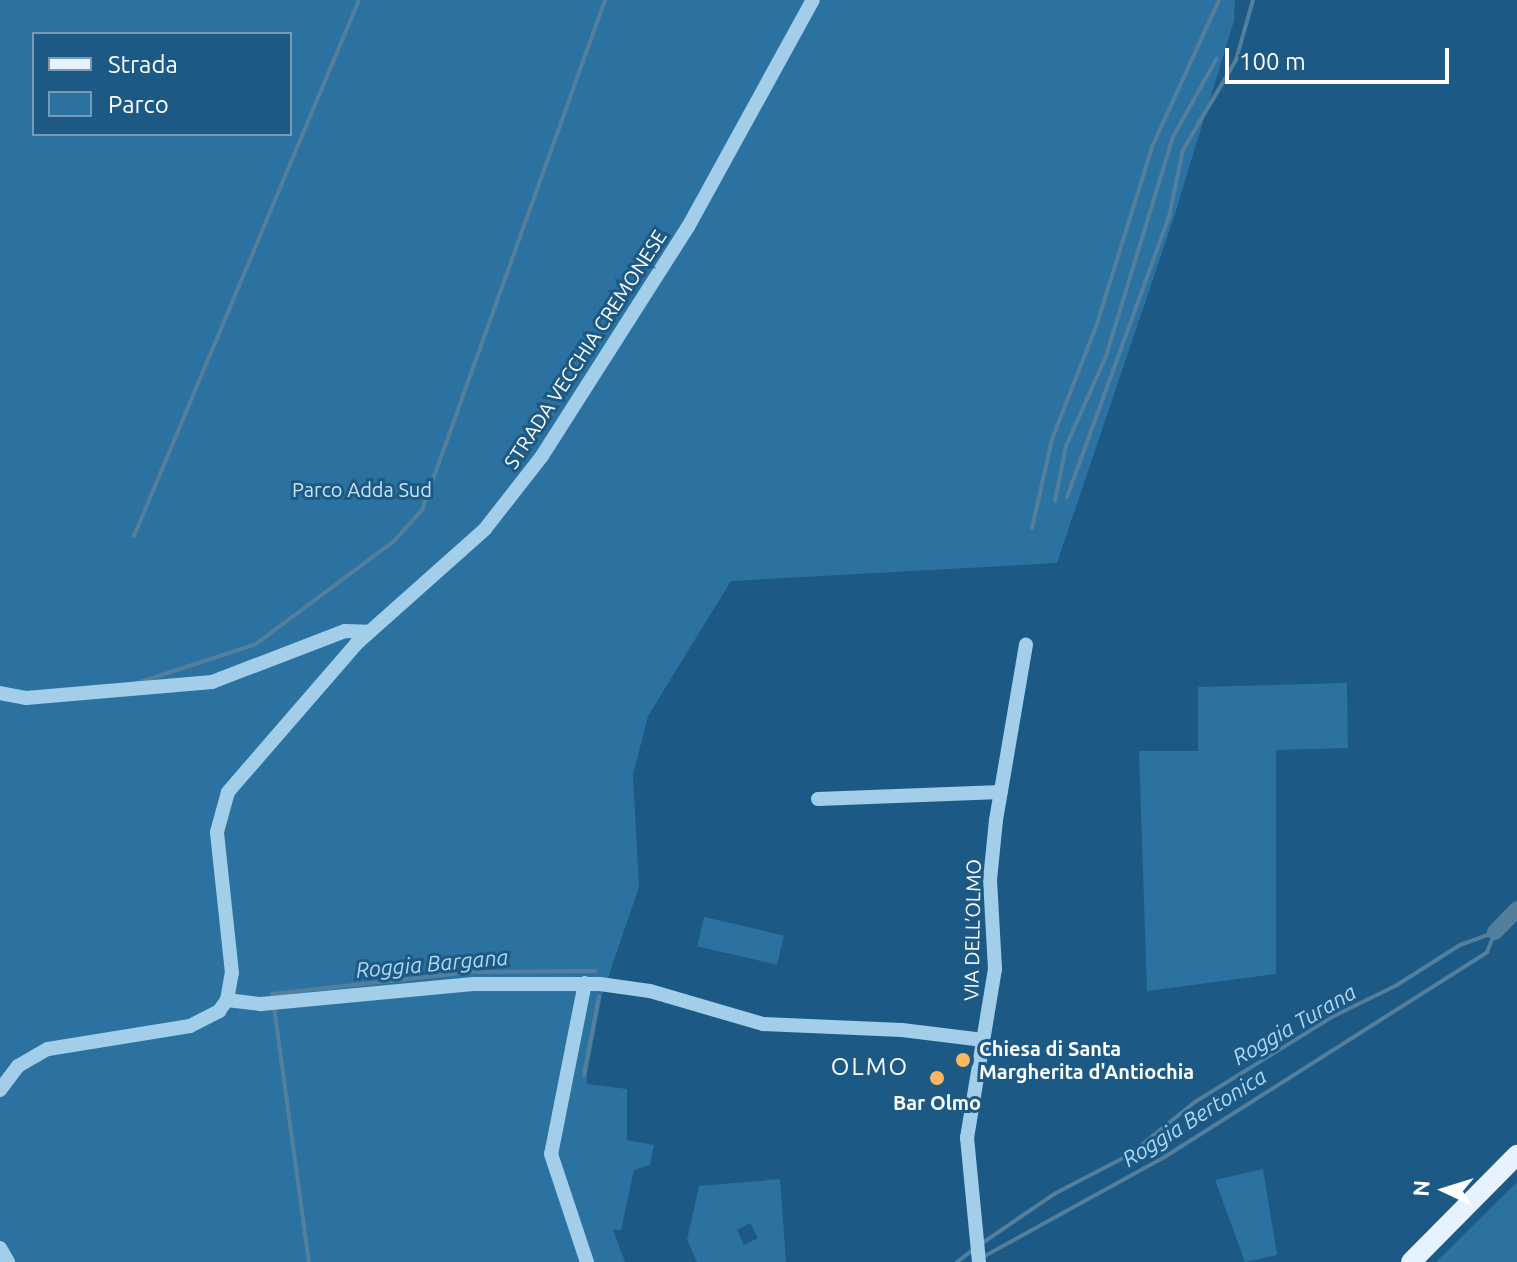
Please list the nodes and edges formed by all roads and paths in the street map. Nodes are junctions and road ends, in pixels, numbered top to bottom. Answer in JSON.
{"nodes":[{"id":1,"x":813,"y":0,"type":"edge"},
{"id":2,"x":368,"y":632,"type":"junction"},
{"id":3,"x":1026,"y":645,"type":"dead end"},
{"id":4,"x":0,"y":693,"type":"edge"},
{"id":5,"x":1001,"y":792,"type":"junction"},
{"id":6,"x":818,"y":799,"type":"dead end"},
{"id":7,"x":585,"y":983,"type":"junction"},
{"id":8,"x":227,"y":1000,"type":"junction"},
{"id":9,"x":983,"y":1040,"type":"junction"},
{"id":10,"x":0,"y":1090,"type":"edge"},
{"id":11,"x":1517,"y":1155,"type":"edge"},
{"id":12,"x":0,"y":1248,"type":"edge"},
{"id":13,"x":8,"y":1262,"type":"edge"},
{"id":14,"x":587,"y":1262,"type":"edge"},
{"id":15,"x":979,"y":1262,"type":"edge"},
{"id":16,"x":1411,"y":1262,"type":"edge"}],
"edges":[{"from":1,"to":2,"type":"street","name":"STRADA VECCHIA CREMONESE"},
{"from":2,"to":4,"type":"street"},
{"from":2,"to":8,"type":"street","name":"STRADA VECCHIA CREMONESE"},
{"from":3,"to":5,"type":"street","name":"VIA DELL’OLMO"},
{"from":5,"to":6,"type":"street"},
{"from":5,"to":9,"type":"street","name":"VIA DELL’OLMO"},
{"from":7,"to":8,"type":"street"},
{"from":7,"to":9,"type":"street"},
{"from":7,"to":14,"type":"street"},
{"from":8,"to":10,"type":"street"},
{"from":9,"to":15,"type":"street","name":"VIA DELL’OLMO"},
{"from":11,"to":16,"type":"main road"},
{"from":12,"to":13,"type":"street"}]}
